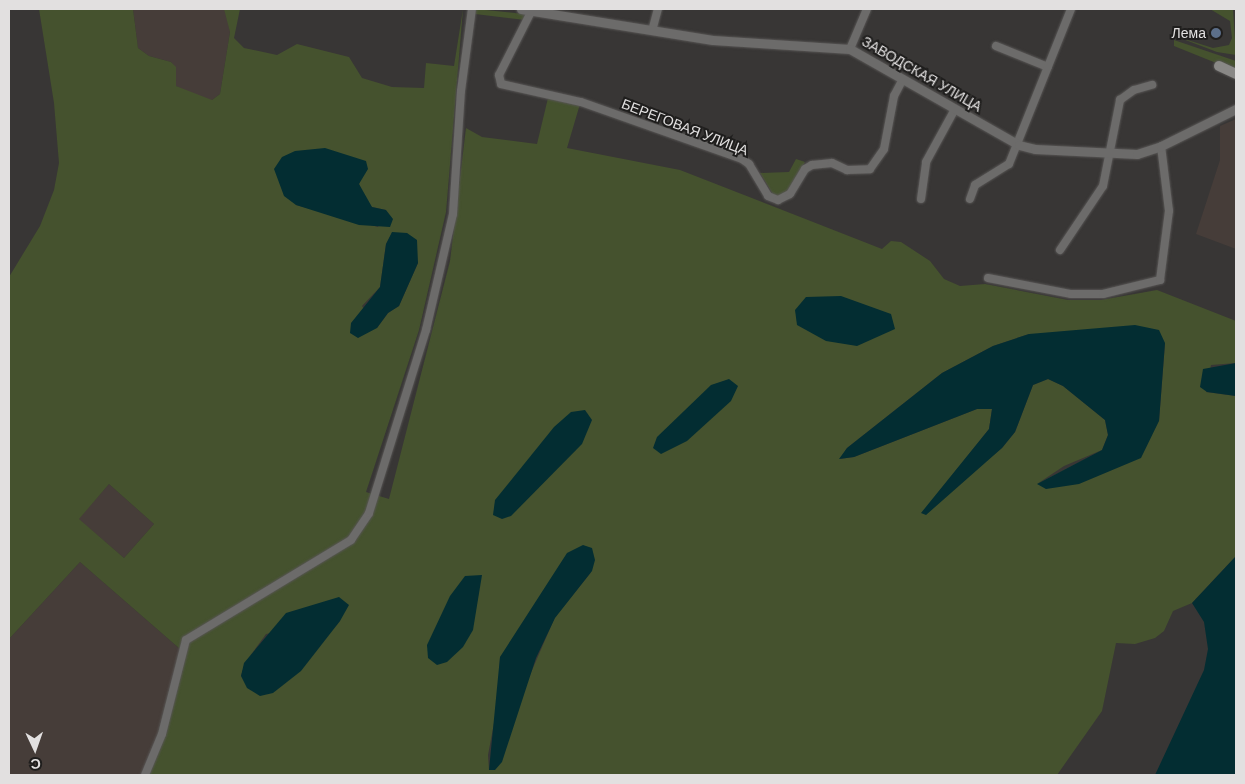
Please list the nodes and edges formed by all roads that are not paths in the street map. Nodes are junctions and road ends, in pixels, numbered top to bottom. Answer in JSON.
{"nodes":[{"id":1,"x":472,"y":9,"type":"edge"},
{"id":2,"x":521,"y":9,"type":"edge"},
{"id":3,"x":658,"y":9,"type":"edge"},
{"id":4,"x":866,"y":9,"type":"edge"},
{"id":5,"x":1071,"y":9,"type":"edge"},
{"id":6,"x":532,"y":10,"type":"junction"},
{"id":7,"x":652,"y":31,"type":"junction"},
{"id":8,"x":996,"y":46,"type":"dead end"},
{"id":9,"x":850,"y":49,"type":"junction"},
{"id":10,"x":1220,"y":66,"type":"dead end"},
{"id":11,"x":1048,"y":67,"type":"junction"},
{"id":12,"x":1236,"y":74,"type":"edge"},
{"id":13,"x":903,"y":79,"type":"junction"},
{"id":14,"x":1152,"y":85,"type":"dead end"},
{"id":15,"x":956,"y":109,"type":"junction"},
{"id":16,"x":1236,"y":109,"type":"edge"},
{"id":17,"x":1018,"y":145,"type":"junction"},
{"id":18,"x":1161,"y":146,"type":"junction"},
{"id":19,"x":1111,"y":153,"type":"junction"},
{"id":20,"x":921,"y":198,"type":"dead end"},
{"id":21,"x":970,"y":199,"type":"dead end"},
{"id":22,"x":1060,"y":250,"type":"dead end"},
{"id":23,"x":988,"y":278,"type":"dead end"},
{"id":24,"x":145,"y":775,"type":"edge"}],
"edges":[{"from":1,"to":24,"type":"street"},
{"from":2,"to":6,"type":"street","name":"ЗАВОДСКАЯ УЛИЦА"},
{"from":3,"to":7,"type":"street"},
{"from":4,"to":9,"type":"street"},
{"from":5,"to":11,"type":"street"},
{"from":6,"to":7,"type":"street","name":"ЗАВОДСКАЯ УЛИЦА"},
{"from":6,"to":13,"type":"street","name":"БЕРЕГОВАЯ УЛИЦА"},
{"from":7,"to":9,"type":"street","name":"ЗАВОДСКАЯ УЛИЦА"},
{"from":8,"to":11,"type":"street"},
{"from":9,"to":13,"type":"street","name":"ЗАВОДСКАЯ УЛИЦА"},
{"from":10,"to":12,"type":"main road"},
{"from":11,"to":17,"type":"street"},
{"from":13,"to":15,"type":"street","name":"ЗАВОДСКАЯ УЛИЦА"},
{"from":14,"to":19,"type":"street"},
{"from":15,"to":17,"type":"street","name":"ЗАВОДСКАЯ УЛИЦА"},
{"from":15,"to":20,"type":"street"},
{"from":16,"to":18,"type":"street","name":"ЗАВОДСКАЯ УЛИЦА"},
{"from":17,"to":19,"type":"street","name":"ЗАВОДСКАЯ УЛИЦА"},
{"from":17,"to":21,"type":"street"},
{"from":18,"to":19,"type":"street","name":"ЗАВОДСКАЯ УЛИЦА"},
{"from":18,"to":23,"type":"street"},
{"from":19,"to":22,"type":"street"}]}
